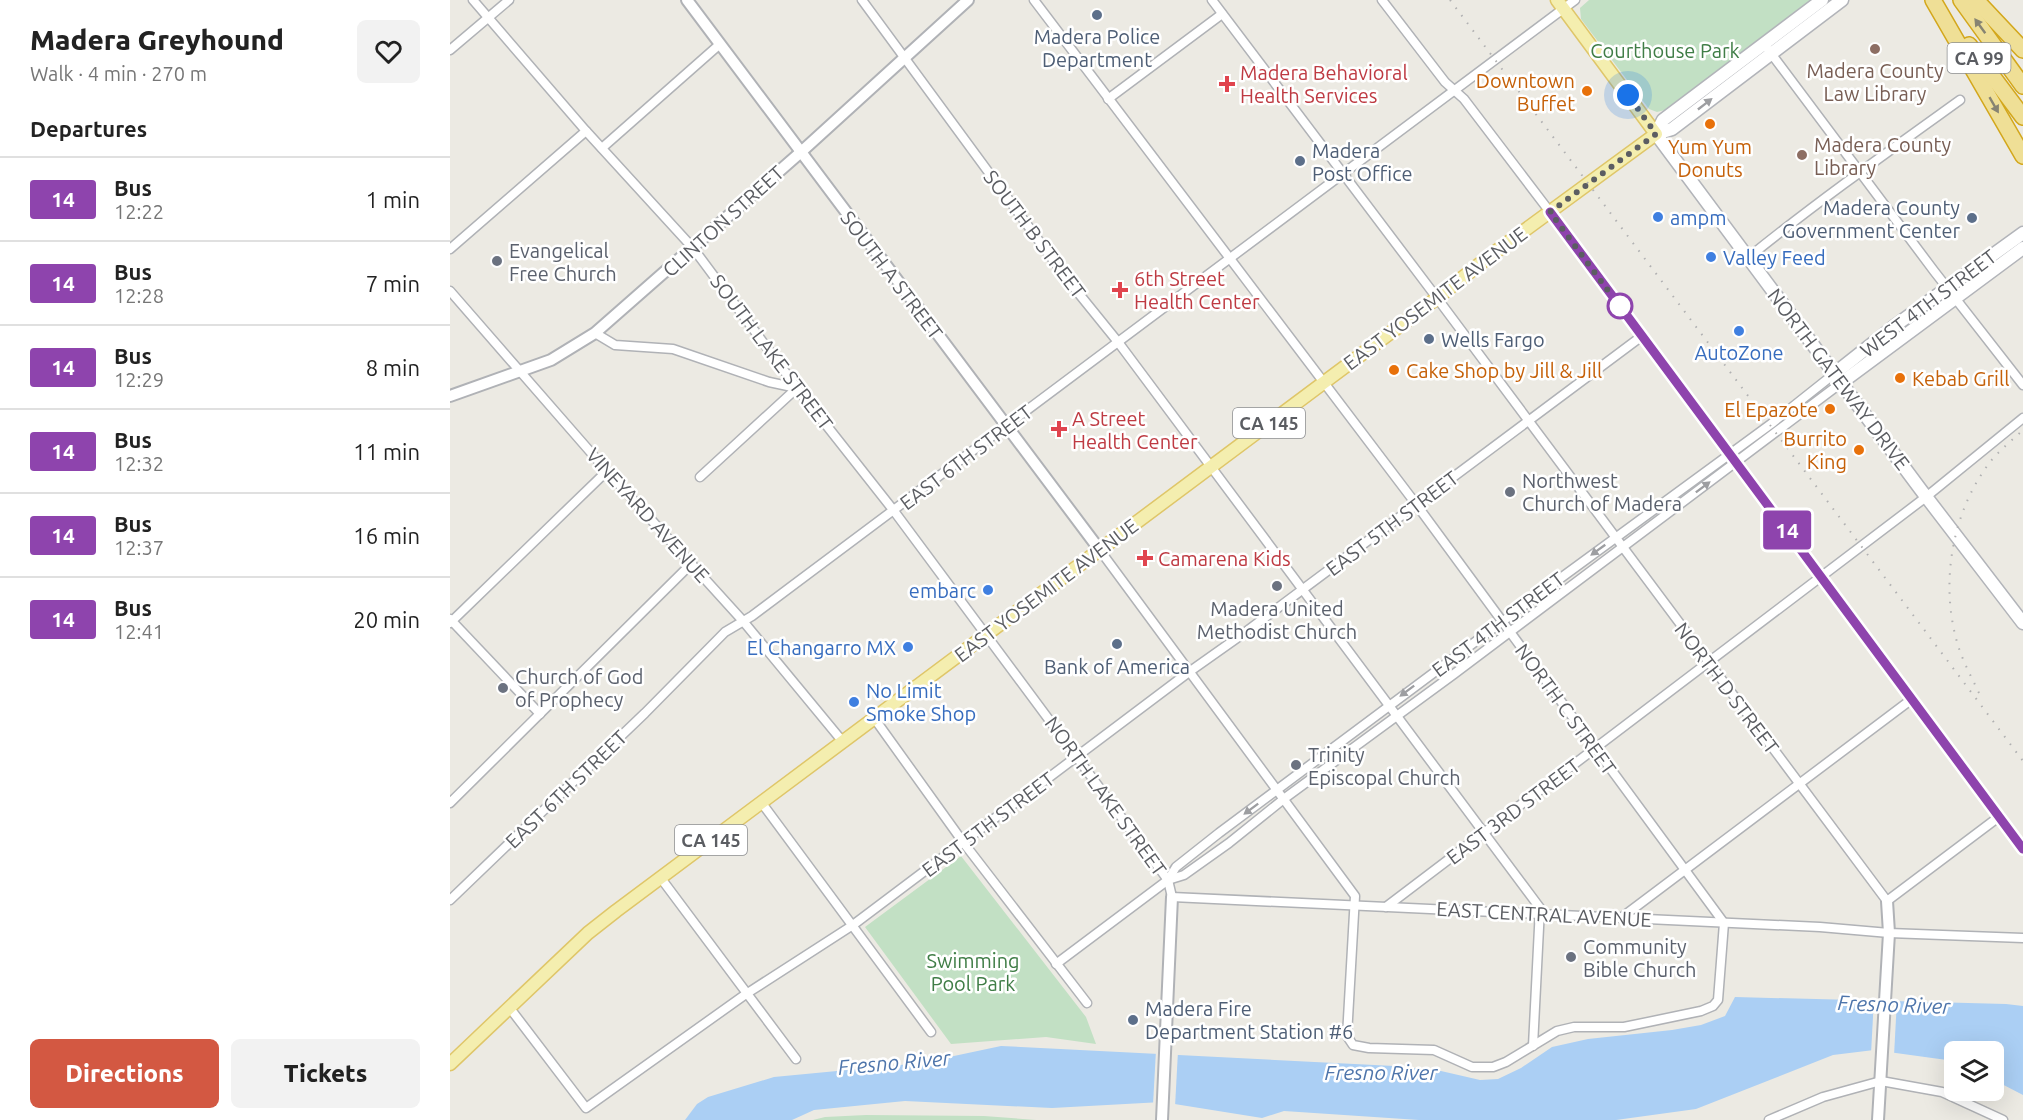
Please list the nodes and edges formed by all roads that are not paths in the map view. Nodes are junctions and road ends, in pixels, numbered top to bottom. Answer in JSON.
{"nodes":[{"id":1,"x":473,"y":0,"type":"edge"},
{"id":2,"x":509,"y":0,"type":"edge"},
{"id":3,"x":687,"y":0,"type":"edge"},
{"id":4,"x":862,"y":0,"type":"edge"},
{"id":5,"x":968,"y":0,"type":"edge"},
{"id":6,"x":1034,"y":0,"type":"edge"},
{"id":7,"x":1212,"y":0,"type":"edge"},
{"id":8,"x":1382,"y":0,"type":"edge"},
{"id":9,"x":1575,"y":0,"type":"edge"},
{"id":10,"x":1822,"y":0,"type":"edge"},
{"id":11,"x":1842,"y":0,"type":"edge"},
{"id":12,"x":1934,"y":0,"type":"edge"},
{"id":13,"x":1961,"y":0,"type":"edge"},
{"id":14,"x":1976,"y":0,"type":"edge"},
{"id":15,"x":1560,"y":4,"type":"edge"},
{"id":16,"x":1222,"y":14,"type":"junction"},
{"id":17,"x":489,"y":17,"type":"junction"},
{"id":18,"x":720,"y":44,"type":"junction"},
{"id":19,"x":1768,"y":48,"type":"junction"},
{"id":20,"x":450,"y":50,"type":"edge"},
{"id":21,"x":2023,"y":50,"type":"edge"},
{"id":22,"x":904,"y":58,"type":"junction"},
{"id":23,"x":2023,"y":86,"type":"edge"},
{"id":24,"x":1455,"y":90,"type":"junction"},
{"id":25,"x":1108,"y":99,"type":"junction"},
{"id":26,"x":1960,"y":100,"type":"dead end"},
{"id":27,"x":2023,"y":117,"type":"edge"},
{"id":28,"x":586,"y":131,"type":"junction"},
{"id":29,"x":1656,"y":134,"type":"junction"},
{"id":30,"x":602,"y":148,"type":"junction"},
{"id":31,"x":801,"y":152,"type":"junction"},
{"id":32,"x":2023,"y":156,"type":"edge"},
{"id":33,"x":1860,"y":173,"type":"junction"},
{"id":34,"x":1344,"y":174,"type":"junction"},
{"id":35,"x":1550,"y":212,"type":"junction"},
{"id":36,"x":2023,"y":233,"type":"edge"},
{"id":37,"x":693,"y":248,"type":"junction"},
{"id":38,"x":2023,"y":248,"type":"edge"},
{"id":39,"x":450,"y":249,"type":"edge"},
{"id":40,"x":1749,"y":257,"type":"junction"},
{"id":41,"x":1231,"y":259,"type":"junction"},
{"id":42,"x":450,"y":291,"type":"edge"},
{"id":43,"x":1952,"y":293,"type":"junction"},
{"id":44,"x":1437,"y":298,"type":"junction"},
{"id":45,"x":595,"y":333,"type":"junction"},
{"id":46,"x":1642,"y":336,"type":"junction"},
{"id":47,"x":1118,"y":342,"type":"junction"},
{"id":48,"x":520,"y":372,"type":"junction"},
{"id":49,"x":1838,"y":379,"type":"junction"},
{"id":50,"x":1323,"y":382,"type":"junction"},
{"id":51,"x":2023,"y":386,"type":"edge"},
{"id":52,"x":797,"y":388,"type":"junction"},
{"id":53,"x":450,"y":396,"type":"edge"},
{"id":54,"x":2023,"y":418,"type":"edge"},
{"id":55,"x":1529,"y":421,"type":"junction"},
{"id":56,"x":1006,"y":427,"type":"junction"},
{"id":57,"x":1730,"y":454,"type":"junction"},
{"id":58,"x":1736,"y":462,"type":"junction"},
{"id":59,"x":1211,"y":467,"type":"junction"},
{"id":60,"x":607,"y":471,"type":"junction"},
{"id":61,"x":700,"y":477,"type":"dead end"},
{"id":62,"x":1926,"y":497,"type":"junction"},
{"id":63,"x":1416,"y":504,"type":"junction"},
{"id":64,"x":894,"y":511,"type":"junction"},
{"id":65,"x":1615,"y":537,"type":"junction"},
{"id":66,"x":1622,"y":546,"type":"junction"},
{"id":67,"x":1099,"y":549,"type":"junction"},
{"id":68,"x":692,"y":564,"type":"junction"},
{"id":69,"x":1821,"y":577,"type":"junction"},
{"id":70,"x":1303,"y":589,"type":"junction"},
{"id":71,"x":2018,"y":608,"type":"edge"},
{"id":72,"x":451,"y":621,"type":"edge"},
{"id":73,"x":743,"y":621,"type":"junction"},
{"id":74,"x":1503,"y":621,"type":"junction"},
{"id":75,"x":2023,"y":623,"type":"edge"},
{"id":76,"x":1510,"y":631,"type":"junction"},
{"id":77,"x":987,"y":634,"type":"junction"},
{"id":78,"x":1708,"y":662,"type":"junction"},
{"id":79,"x":1189,"y":672,"type":"junction"},
{"id":80,"x":1911,"y":699,"type":"junction"},
{"id":81,"x":1389,"y":705,"type":"junction"},
{"id":82,"x":540,"y":714,"type":"junction"},
{"id":83,"x":1397,"y":716,"type":"junction"},
{"id":84,"x":874,"y":718,"type":"junction"},
{"id":85,"x":843,"y":742,"type":"junction"},
{"id":86,"x":1594,"y":749,"type":"junction"},
{"id":87,"x":1077,"y":757,"type":"junction"},
{"id":88,"x":1799,"y":784,"type":"junction"},
{"id":89,"x":1278,"y":789,"type":"junction"},
{"id":90,"x":1285,"y":798,"type":"junction"},
{"id":91,"x":761,"y":802,"type":"junction"},
{"id":92,"x":450,"y":803,"type":"edge"},
{"id":93,"x":2000,"y":816,"type":"junction"},
{"id":94,"x":1483,"y":833,"type":"junction"},
{"id":95,"x":963,"y":842,"type":"junction"},
{"id":96,"x":2023,"y":849,"type":"edge"},
{"id":97,"x":1685,"y":870,"type":"junction"},
{"id":98,"x":660,"y":877,"type":"junction"},
{"id":99,"x":1168,"y":880,"type":"junction"},
{"id":100,"x":1172,"y":897,"type":"junction"},
{"id":101,"x":450,"y":900,"type":"edge"},
{"id":102,"x":1887,"y":901,"type":"junction"},
{"id":103,"x":1355,"y":905,"type":"junction"},
{"id":104,"x":1386,"y":907,"type":"junction"},
{"id":105,"x":1540,"y":915,"type":"junction"},
{"id":106,"x":1621,"y":918,"type":"junction"},
{"id":107,"x":1724,"y":923,"type":"junction"},
{"id":108,"x":853,"y":925,"type":"junction"},
{"id":109,"x":1888,"y":933,"type":"junction"},
{"id":110,"x":2023,"y":938,"type":"edge"},
{"id":111,"x":1056,"y":964,"type":"junction"},
{"id":112,"x":746,"y":994,"type":"junction"},
{"id":113,"x":1087,"y":1003,"type":"dead end"},
{"id":114,"x":509,"y":1007,"type":"junction"},
{"id":115,"x":931,"y":1032,"type":"dead end"},
{"id":116,"x":1533,"y":1046,"type":"junction"},
{"id":117,"x":453,"y":1056,"type":"edge"},
{"id":118,"x":796,"y":1059,"type":"dead end"},
{"id":119,"x":1881,"y":1081,"type":"junction"},
{"id":120,"x":2000,"y":1119,"type":"edge"},
{"id":121,"x":1162,"y":1120,"type":"edge"},
{"id":122,"x":1769,"y":1120,"type":"edge"},
{"id":123,"x":1878,"y":1120,"type":"edge"}],
"edges":[{"from":1,"to":17,"type":"street","name":"SOUTH LAKE STREET"},
{"from":2,"to":17,"type":"street"},
{"from":3,"to":18,"type":"street","name":"SOUTH A STREET"},
{"from":4,"to":22,"type":"street","name":"SOUTH B STREET"},
{"from":5,"to":22,"type":"street","name":"CLINTON STREET"},
{"from":6,"to":25,"type":"street","name":"NORTH C STREET"},
{"from":7,"to":16,"type":"street","name":"NORTH D STREET"},
{"from":8,"to":24,"type":"street"},
{"from":9,"to":15,"type":"street","name":"EAST 6TH STREET"},
{"from":10,"to":19,"type":"main road"},
{"from":11,"to":19,"type":"main road"},
{"from":12,"to":27,"type":"highway","number":"CA 99"},
{"from":12,"to":32,"type":"highway","one_way":true},
{"from":23,"to":13,"type":"highway","number":"CA 99","one_way":true},
{"from":14,"to":21,"type":"highway"},
{"from":15,"to":24,"type":"street","name":"EAST 6TH STREET"},
{"from":15,"to":29,"type":"main road"},
{"from":16,"to":25,"type":"street"},
{"from":16,"to":34,"type":"street","name":"NORTH D STREET"},
{"from":17,"to":20,"type":"street"},
{"from":17,"to":28,"type":"street","name":"SOUTH LAKE STREET"},
{"from":18,"to":30,"type":"street"},
{"from":18,"to":31,"type":"street","name":"SOUTH A STREET"},
{"from":19,"to":29,"type":"main road"},
{"from":19,"to":33,"type":"street"},
{"from":22,"to":31,"type":"street","name":"CLINTON STREET"},
{"from":22,"to":47,"type":"street","name":"SOUTH B STREET"},
{"from":24,"to":34,"type":"street","name":"EAST 6TH STREET"},
{"from":24,"to":35,"type":"street"},
{"from":25,"to":41,"type":"street","name":"NORTH C STREET"},
{"from":26,"to":33,"type":"street"},
{"from":28,"to":30,"type":"street","name":"SOUTH LAKE STREET"},
{"from":28,"to":39,"type":"street"},
{"from":29,"to":35,"type":"main road","name":"EAST YOSEMITE AVENUE","number":"CA 145"},
{"from":29,"to":40,"type":"main road","name":"NORTH GATEWAY DRIVE"},
{"from":30,"to":37,"type":"street","name":"SOUTH LAKE STREET"},
{"from":31,"to":37,"type":"street","name":"CLINTON STREET"},
{"from":31,"to":56,"type":"street","name":"SOUTH A STREET"},
{"from":33,"to":40,"type":"street"},
{"from":33,"to":43,"type":"street"},
{"from":34,"to":41,"type":"street","name":"EAST 6TH STREET"},
{"from":34,"to":44,"type":"street","name":"NORTH D STREET"},
{"from":35,"to":44,"type":"main road","name":"EAST YOSEMITE AVENUE","number":"CA 145"},
{"from":35,"to":46,"type":"street"},
{"from":36,"to":43,"type":"main road","name":"WEST 4TH STREET"},
{"from":37,"to":45,"type":"street","name":"CLINTON STREET"},
{"from":37,"to":52,"type":"street","name":"SOUTH LAKE STREET"},
{"from":38,"to":43,"type":"main road","name":"WEST 4TH STREET"},
{"from":40,"to":49,"type":"main road","name":"NORTH GATEWAY DRIVE"},
{"from":41,"to":47,"type":"street","name":"EAST 6TH STREET"},
{"from":41,"to":50,"type":"street","name":"NORTH C STREET"},
{"from":42,"to":48,"type":"street","name":"VINEYARD AVENUE"},
{"from":43,"to":49,"type":"main road","name":"WEST 4TH STREET"},
{"from":43,"to":51,"type":"street"},
{"from":44,"to":50,"type":"main road","name":"EAST YOSEMITE AVENUE","number":"CA 145"},
{"from":44,"to":55,"type":"street","name":"NORTH D STREET"},
{"from":45,"to":48,"type":"street","name":"CLINTON STREET"},
{"from":45,"to":52,"type":"street"},
{"from":46,"to":55,"type":"street","name":"EAST 5TH STREET"},
{"from":46,"to":57,"type":"street"},
{"from":47,"to":56,"type":"street","name":"EAST 6TH STREET"},
{"from":47,"to":59,"type":"street","name":"SOUTH B STREET"},
{"from":48,"to":53,"type":"street","name":"CLINTON STREET"},
{"from":48,"to":60,"type":"street","name":"VINEYARD AVENUE"},
{"from":49,"to":57,"type":"street","name":"EAST 4TH STREET"},
{"from":49,"to":58,"type":"street","name":"EAST 4TH STREET"},
{"from":49,"to":62,"type":"main road","name":"NORTH GATEWAY DRIVE"},
{"from":50,"to":59,"type":"main road","name":"EAST YOSEMITE AVENUE","number":"CA 145"},
{"from":50,"to":63,"type":"street","name":"NORTH C STREET"},
{"from":52,"to":61,"type":"street"},
{"from":52,"to":64,"type":"street","name":"SOUTH LAKE STREET"},
{"from":54,"to":62,"type":"street","name":"EAST 3RD STREET"},
{"from":55,"to":63,"type":"street","name":"EAST 5TH STREET"},
{"from":55,"to":65,"type":"street","name":"NORTH D STREET"},
{"from":56,"to":64,"type":"street","name":"EAST 6TH STREET"},
{"from":56,"to":67,"type":"street","name":"SOUTH A STREET"},
{"from":57,"to":58,"type":"street"},
{"from":57,"to":65,"type":"street","name":"EAST 4TH STREET"},
{"from":66,"to":58,"type":"street","name":"EAST 4TH STREET","one_way":true},
{"from":58,"to":69,"type":"street"},
{"from":59,"to":67,"type":"main road","name":"EAST YOSEMITE AVENUE","number":"CA 145"},
{"from":59,"to":70,"type":"street","name":"SOUTH B STREET"},
{"from":60,"to":68,"type":"street","name":"VINEYARD AVENUE"},
{"from":60,"to":72,"type":"street"},
{"from":62,"to":69,"type":"street","name":"EAST 3RD STREET"},
{"from":62,"to":71,"type":"main road","name":"NORTH GATEWAY DRIVE"},
{"from":63,"to":70,"type":"street","name":"EAST 5TH STREET"},
{"from":63,"to":74,"type":"street","name":"NORTH C STREET"},
{"from":64,"to":73,"type":"street","name":"EAST 6TH STREET"},
{"from":64,"to":77,"type":"street","name":"SOUTH LAKE STREET"},
{"from":65,"to":66,"type":"street","name":"NORTH D STREET"},
{"from":65,"to":74,"type":"street","name":"EAST 4TH STREET","one_way":true},
{"from":66,"to":76,"type":"street","name":"EAST 4TH STREET"},
{"from":66,"to":78,"type":"street","name":"NORTH D STREET"},
{"from":67,"to":77,"type":"main road","name":"EAST YOSEMITE AVENUE","number":"CA 145"},
{"from":67,"to":79,"type":"street"},
{"from":68,"to":73,"type":"street","name":"VINEYARD AVENUE"},
{"from":68,"to":82,"type":"street"},
{"from":69,"to":78,"type":"street","name":"EAST 3RD STREET"},
{"from":69,"to":80,"type":"street"},
{"from":70,"to":79,"type":"street","name":"EAST 5TH STREET"},
{"from":70,"to":81,"type":"street","name":"SOUTH B STREET"},
{"from":71,"to":75,"type":"main road","name":"NORTH GATEWAY DRIVE"},
{"from":72,"to":82,"type":"street"},
{"from":73,"to":85,"type":"street","name":"VINEYARD AVENUE"},
{"from":73,"to":101,"type":"street","name":"EAST 6TH STREET"},
{"from":74,"to":76,"type":"street","name":"NORTH C STREET"},
{"from":74,"to":81,"type":"street","name":"EAST 4TH STREET","one_way":true},
{"from":76,"to":83,"type":"street","name":"EAST 4TH STREET"},
{"from":76,"to":86,"type":"street","name":"NORTH C STREET"},
{"from":77,"to":84,"type":"main road","name":"EAST YOSEMITE AVENUE","number":"CA 145"},
{"from":77,"to":87,"type":"street","name":"NORTH LAKE STREET"},
{"from":78,"to":86,"type":"street","name":"EAST 3RD STREET"},
{"from":78,"to":88,"type":"street","name":"NORTH D STREET"},
{"from":79,"to":87,"type":"street","name":"EAST 5TH STREET"},
{"from":79,"to":89,"type":"street"},
{"from":80,"to":88,"type":"street"},
{"from":80,"to":93,"type":"street"},
{"from":81,"to":83,"type":"street","name":"SOUTH B STREET"},
{"from":81,"to":89,"type":"street","name":"EAST 4TH STREET"},
{"from":82,"to":92,"type":"street"},
{"from":83,"to":90,"type":"street","name":"EAST 4TH STREET"},
{"from":83,"to":94,"type":"street","name":"SOUTH B STREET"},
{"from":84,"to":85,"type":"main road","name":"EAST YOSEMITE AVENUE","number":"CA 145"},
{"from":84,"to":95,"type":"street"},
{"from":85,"to":91,"type":"main road","name":"EAST YOSEMITE AVENUE","number":"CA 145"},
{"from":86,"to":94,"type":"street","name":"EAST 3RD STREET"},
{"from":86,"to":97,"type":"street","name":"NORTH C STREET"},
{"from":87,"to":95,"type":"street","name":"EAST 5TH STREET"},
{"from":87,"to":99,"type":"street","name":"NORTH LAKE STREET"},
{"from":88,"to":97,"type":"street"},
{"from":88,"to":102,"type":"street","name":"NORTH D STREET"},
{"from":89,"to":90,"type":"street"},
{"from":89,"to":99,"type":"street","name":"EAST 4TH STREET","one_way":true},
{"from":90,"to":99,"type":"street","name":"EAST 4TH STREET"},
{"from":90,"to":103,"type":"street"},
{"from":91,"to":98,"type":"main road","name":"EAST YOSEMITE AVENUE","number":"CA 145"},
{"from":91,"to":108,"type":"street"},
{"from":93,"to":96,"type":"street"},
{"from":93,"to":102,"type":"street"},
{"from":94,"to":104,"type":"street","name":"EAST 3RD STREET"},
{"from":94,"to":105,"type":"street","name":"SOUTH B STREET"},
{"from":95,"to":108,"type":"street","name":"EAST 5TH STREET"},
{"from":95,"to":111,"type":"street"},
{"from":97,"to":106,"type":"street"},
{"from":97,"to":107,"type":"street","name":"NORTH C STREET"},
{"from":98,"to":112,"type":"street"},
{"from":98,"to":114,"type":"main road","name":"EAST YOSEMITE AVENUE","number":"CA 145"},
{"from":99,"to":100,"type":"street","name":"NORTH LAKE STREET"},
{"from":99,"to":111,"type":"street","name":"EAST 4TH STREET"},
{"from":100,"to":103,"type":"street","name":"EAST CENTRAL AVENUE"},
{"from":100,"to":121,"type":"street","name":"NORTH LAKE STREET"},
{"from":102,"to":109,"type":"street"},
{"from":103,"to":104,"type":"street","name":"EAST CENTRAL AVENUE"},
{"from":103,"to":116,"type":"street"},
{"from":104,"to":105,"type":"street","name":"EAST CENTRAL AVENUE"},
{"from":105,"to":106,"type":"street","name":"EAST CENTRAL AVENUE"},
{"from":105,"to":116,"type":"street"},
{"from":106,"to":107,"type":"street","name":"EAST CENTRAL AVENUE"},
{"from":107,"to":109,"type":"street","name":"EAST CENTRAL AVENUE"},
{"from":107,"to":116,"type":"street"},
{"from":108,"to":112,"type":"street","name":"EAST 5TH STREET"},
{"from":108,"to":115,"type":"street"},
{"from":109,"to":110,"type":"street","name":"EAST CENTRAL AVENUE"},
{"from":109,"to":119,"type":"street"},
{"from":111,"to":113,"type":"street"},
{"from":112,"to":114,"type":"street","name":"EAST 5TH STREET"},
{"from":112,"to":118,"type":"street"},
{"from":114,"to":117,"type":"main road","name":"EAST YOSEMITE AVENUE","number":"CA 145"},
{"from":119,"to":120,"type":"street"},
{"from":119,"to":122,"type":"street"},
{"from":119,"to":123,"type":"street"}]}
